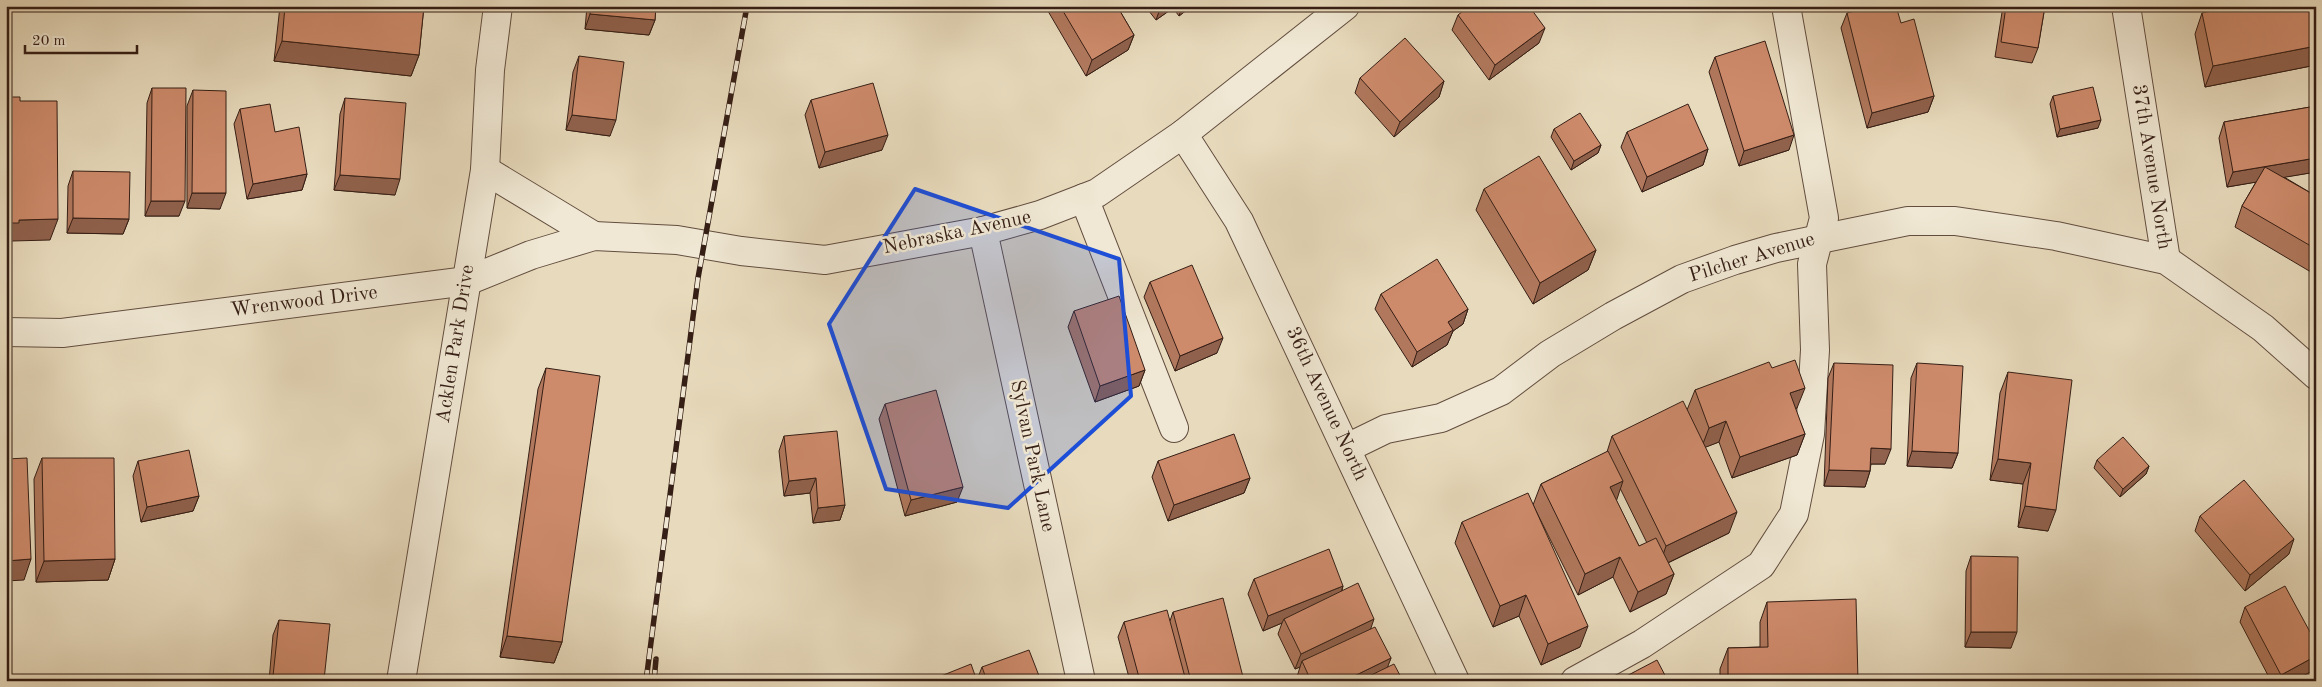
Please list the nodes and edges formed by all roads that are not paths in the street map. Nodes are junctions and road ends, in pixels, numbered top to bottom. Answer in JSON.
{"nodes":[{"id":1,"x":498,"y":6,"type":"edge"},
{"id":2,"x":1345,"y":6,"type":"edge"},
{"id":3,"x":1786,"y":6,"type":"edge"},
{"id":4,"x":2126,"y":6,"type":"edge"},
{"id":5,"x":1183,"y":134,"type":"junction"},
{"id":6,"x":485,"y":170,"type":"junction"},
{"id":7,"x":1084,"y":198,"type":"junction"},
{"id":8,"x":983,"y":232,"type":"junction"},
{"id":9,"x":594,"y":236,"type":"junction"},
{"id":10,"x":1818,"y":238,"type":"junction"},
{"id":11,"x":2166,"y":260,"type":"junction"},
{"id":12,"x":467,"y":281,"type":"junction"},
{"id":13,"x":6,"y":332,"type":"edge"},
{"id":14,"x":2316,"y":375,"type":"edge"},
{"id":15,"x":1174,"y":428,"type":"dead end"},
{"id":16,"x":1347,"y":448,"type":"junction"},
{"id":17,"x":401,"y":681,"type":"edge"},
{"id":18,"x":1081,"y":681,"type":"edge"},
{"id":19,"x":1454,"y":681,"type":"edge"},
{"id":20,"x":1575,"y":681,"type":"edge"}],
"edges":[{"from":1,"to":6,"type":"street","name":"Acklen Park Drive"},
{"from":2,"to":5,"type":"street","name":"Nebraska Avenue"},
{"from":3,"to":10,"type":"street"},
{"from":4,"to":11,"type":"street","name":"37th Avenue North"},
{"from":5,"to":7,"type":"street","name":"Nebraska Avenue"},
{"from":5,"to":16,"type":"street","name":"36th Avenue North"},
{"from":6,"to":9,"type":"street"},
{"from":6,"to":12,"type":"street","name":"Acklen Park Drive"},
{"from":7,"to":8,"type":"street","name":"Nebraska Avenue"},
{"from":7,"to":15,"type":"street"},
{"from":8,"to":9,"type":"street","name":"Nebraska Avenue"},
{"from":8,"to":18,"type":"street","name":"Sylvan Park Lane"},
{"from":9,"to":12,"type":"street","name":"Wrenwood Drive"},
{"from":10,"to":11,"type":"street","name":"Pilcher Avenue"},
{"from":10,"to":16,"type":"street","name":"Pilcher Avenue"},
{"from":10,"to":20,"type":"street"},
{"from":11,"to":14,"type":"street","name":"37th Avenue North"},
{"from":12,"to":13,"type":"street","name":"Wrenwood Drive"},
{"from":12,"to":17,"type":"street","name":"Acklen Park Drive"},
{"from":16,"to":19,"type":"street","name":"36th Avenue North"}]}
